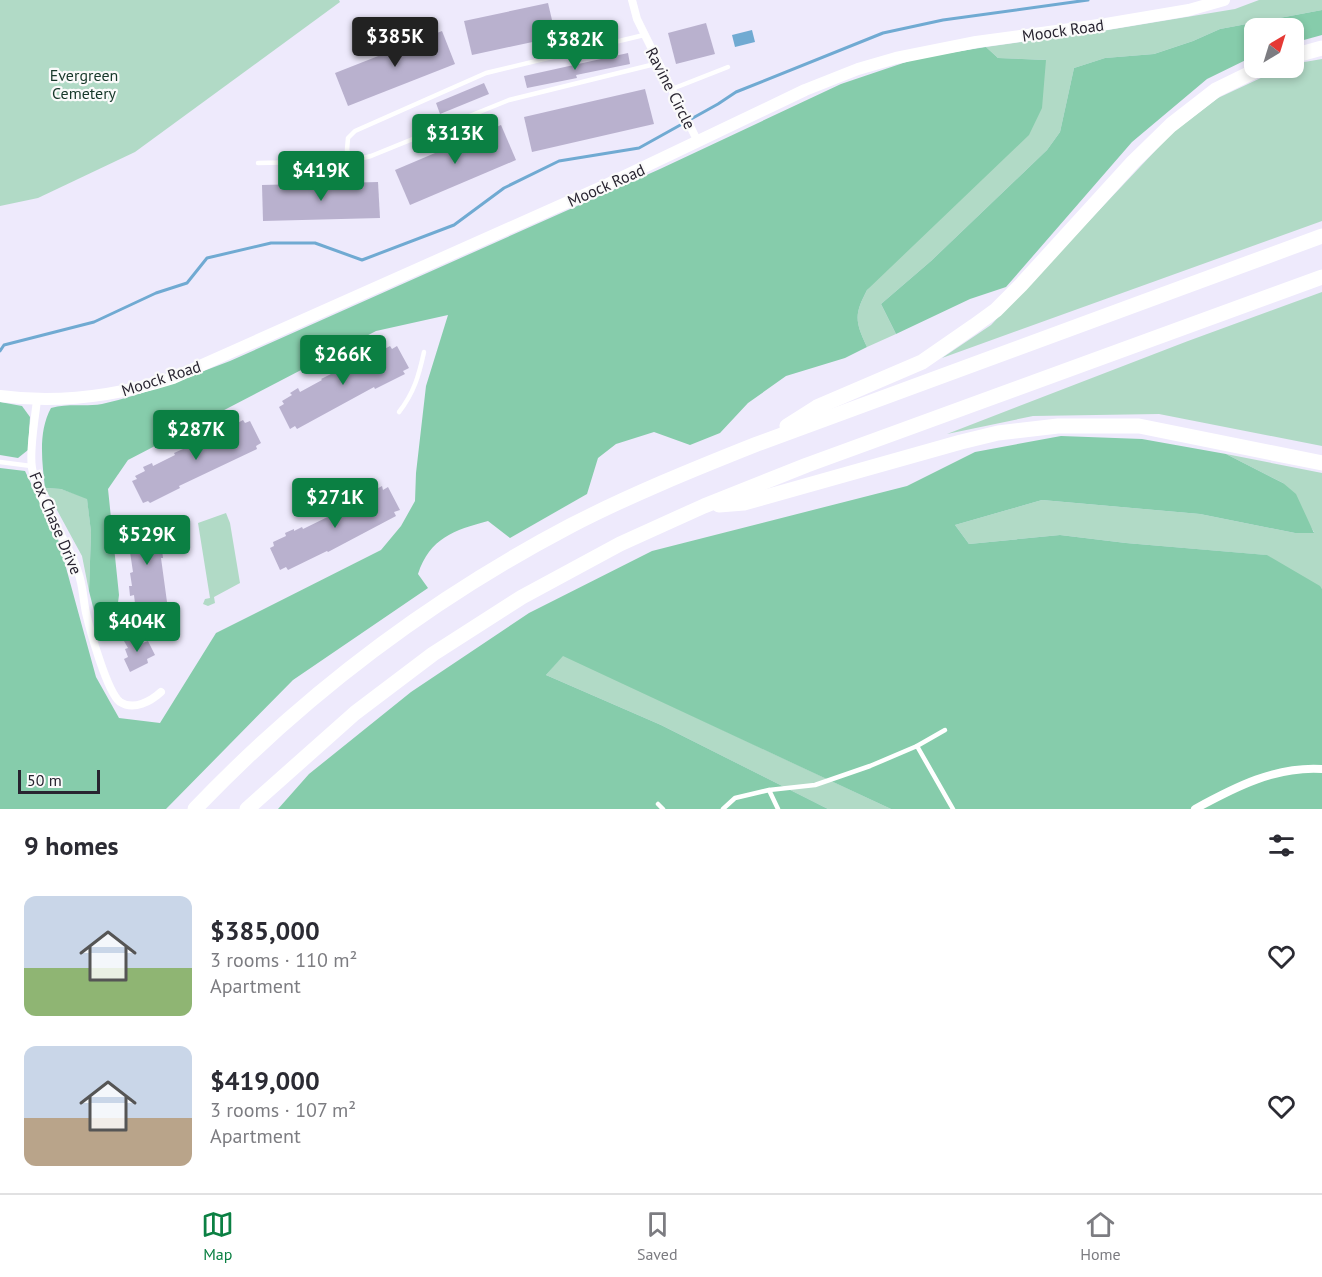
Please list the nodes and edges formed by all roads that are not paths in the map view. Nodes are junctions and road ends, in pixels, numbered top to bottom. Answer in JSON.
{"nodes":[{"id":1,"x":632,"y":0,"type":"edge"},
{"id":2,"x":1224,"y":0,"type":"edge"},
{"id":3,"x":645,"y":35,"type":"junction"},
{"id":4,"x":1322,"y":48,"type":"edge"},
{"id":5,"x":1304,"y":53,"type":"edge"},
{"id":6,"x":659,"y":63,"type":"junction"},
{"id":7,"x":728,"y":67,"type":"dead end"},
{"id":8,"x":1244,"y":77,"type":"edge"},
{"id":9,"x":672,"y":89,"type":"junction"},
{"id":10,"x":698,"y":142,"type":"junction"},
{"id":11,"x":352,"y":161,"type":"junction"},
{"id":12,"x":258,"y":163,"type":"dead end"},
{"id":13,"x":1322,"y":236,"type":"edge"},
{"id":14,"x":1322,"y":277,"type":"edge"},
{"id":15,"x":424,"y":352,"type":"dead end"},
{"id":16,"x":0,"y":396,"type":"edge"},
{"id":17,"x":37,"y":400,"type":"junction"},
{"id":18,"x":399,"y":412,"type":"dead end"},
{"id":19,"x":757,"y":444,"type":"junction"},
{"id":20,"x":0,"y":462,"type":"edge"},
{"id":21,"x":1322,"y":463,"type":"edge"},
{"id":22,"x":31,"y":466,"type":"junction"},
{"id":23,"x":704,"y":506,"type":"junction"},
{"id":24,"x":161,"y":692,"type":"dead end"},
{"id":25,"x":945,"y":730,"type":"dead end"},
{"id":26,"x":916,"y":746,"type":"junction"},
{"id":27,"x":1322,"y":769,"type":"edge"},
{"id":28,"x":769,"y":790,"type":"junction"},
{"id":29,"x":658,"y":804,"type":"dead end"},
{"id":30,"x":195,"y":809,"type":"edge"},
{"id":31,"x":247,"y":809,"type":"edge"},
{"id":32,"x":663,"y":809,"type":"edge"},
{"id":33,"x":723,"y":809,"type":"edge"},
{"id":34,"x":778,"y":809,"type":"edge"},
{"id":35,"x":953,"y":809,"type":"edge"},
{"id":36,"x":1196,"y":809,"type":"edge"}],
"edges":[{"from":1,"to":3,"type":"street","name":"Ravine Circle"},
{"from":2,"to":10,"type":"main road","name":"Moock Road"},
{"from":3,"to":6,"type":"street","name":"Ravine Circle"},
{"from":3,"to":11,"type":"lane"},
{"from":4,"to":5,"type":"highway"},
{"from":6,"to":9,"type":"street","name":"Ravine Circle"},
{"from":6,"to":11,"type":"lane"},
{"from":7,"to":9,"type":"lane"},
{"from":8,"to":19,"type":"highway"},
{"from":9,"to":10,"type":"street","name":"Ravine Circle"},
{"from":10,"to":17,"type":"main road","name":"Moock Road"},
{"from":11,"to":12,"type":"lane"},
{"from":13,"to":19,"type":"highway"},
{"from":14,"to":23,"type":"highway"},
{"from":15,"to":18,"type":"lane"},
{"from":16,"to":17,"type":"main road","name":"Moock Road"},
{"from":17,"to":22,"type":"street","name":"Fox Chase Drive"},
{"from":19,"to":30,"type":"highway"},
{"from":20,"to":22,"type":"lane"},
{"from":21,"to":23,"type":"highway"},
{"from":22,"to":24,"type":"street","name":"Fox Chase Drive"},
{"from":23,"to":31,"type":"highway"},
{"from":25,"to":26,"type":"lane"},
{"from":26,"to":28,"type":"lane"},
{"from":26,"to":35,"type":"lane"},
{"from":27,"to":36,"type":"street"},
{"from":28,"to":33,"type":"lane"},
{"from":28,"to":34,"type":"lane"},
{"from":29,"to":32,"type":"lane"}]}
